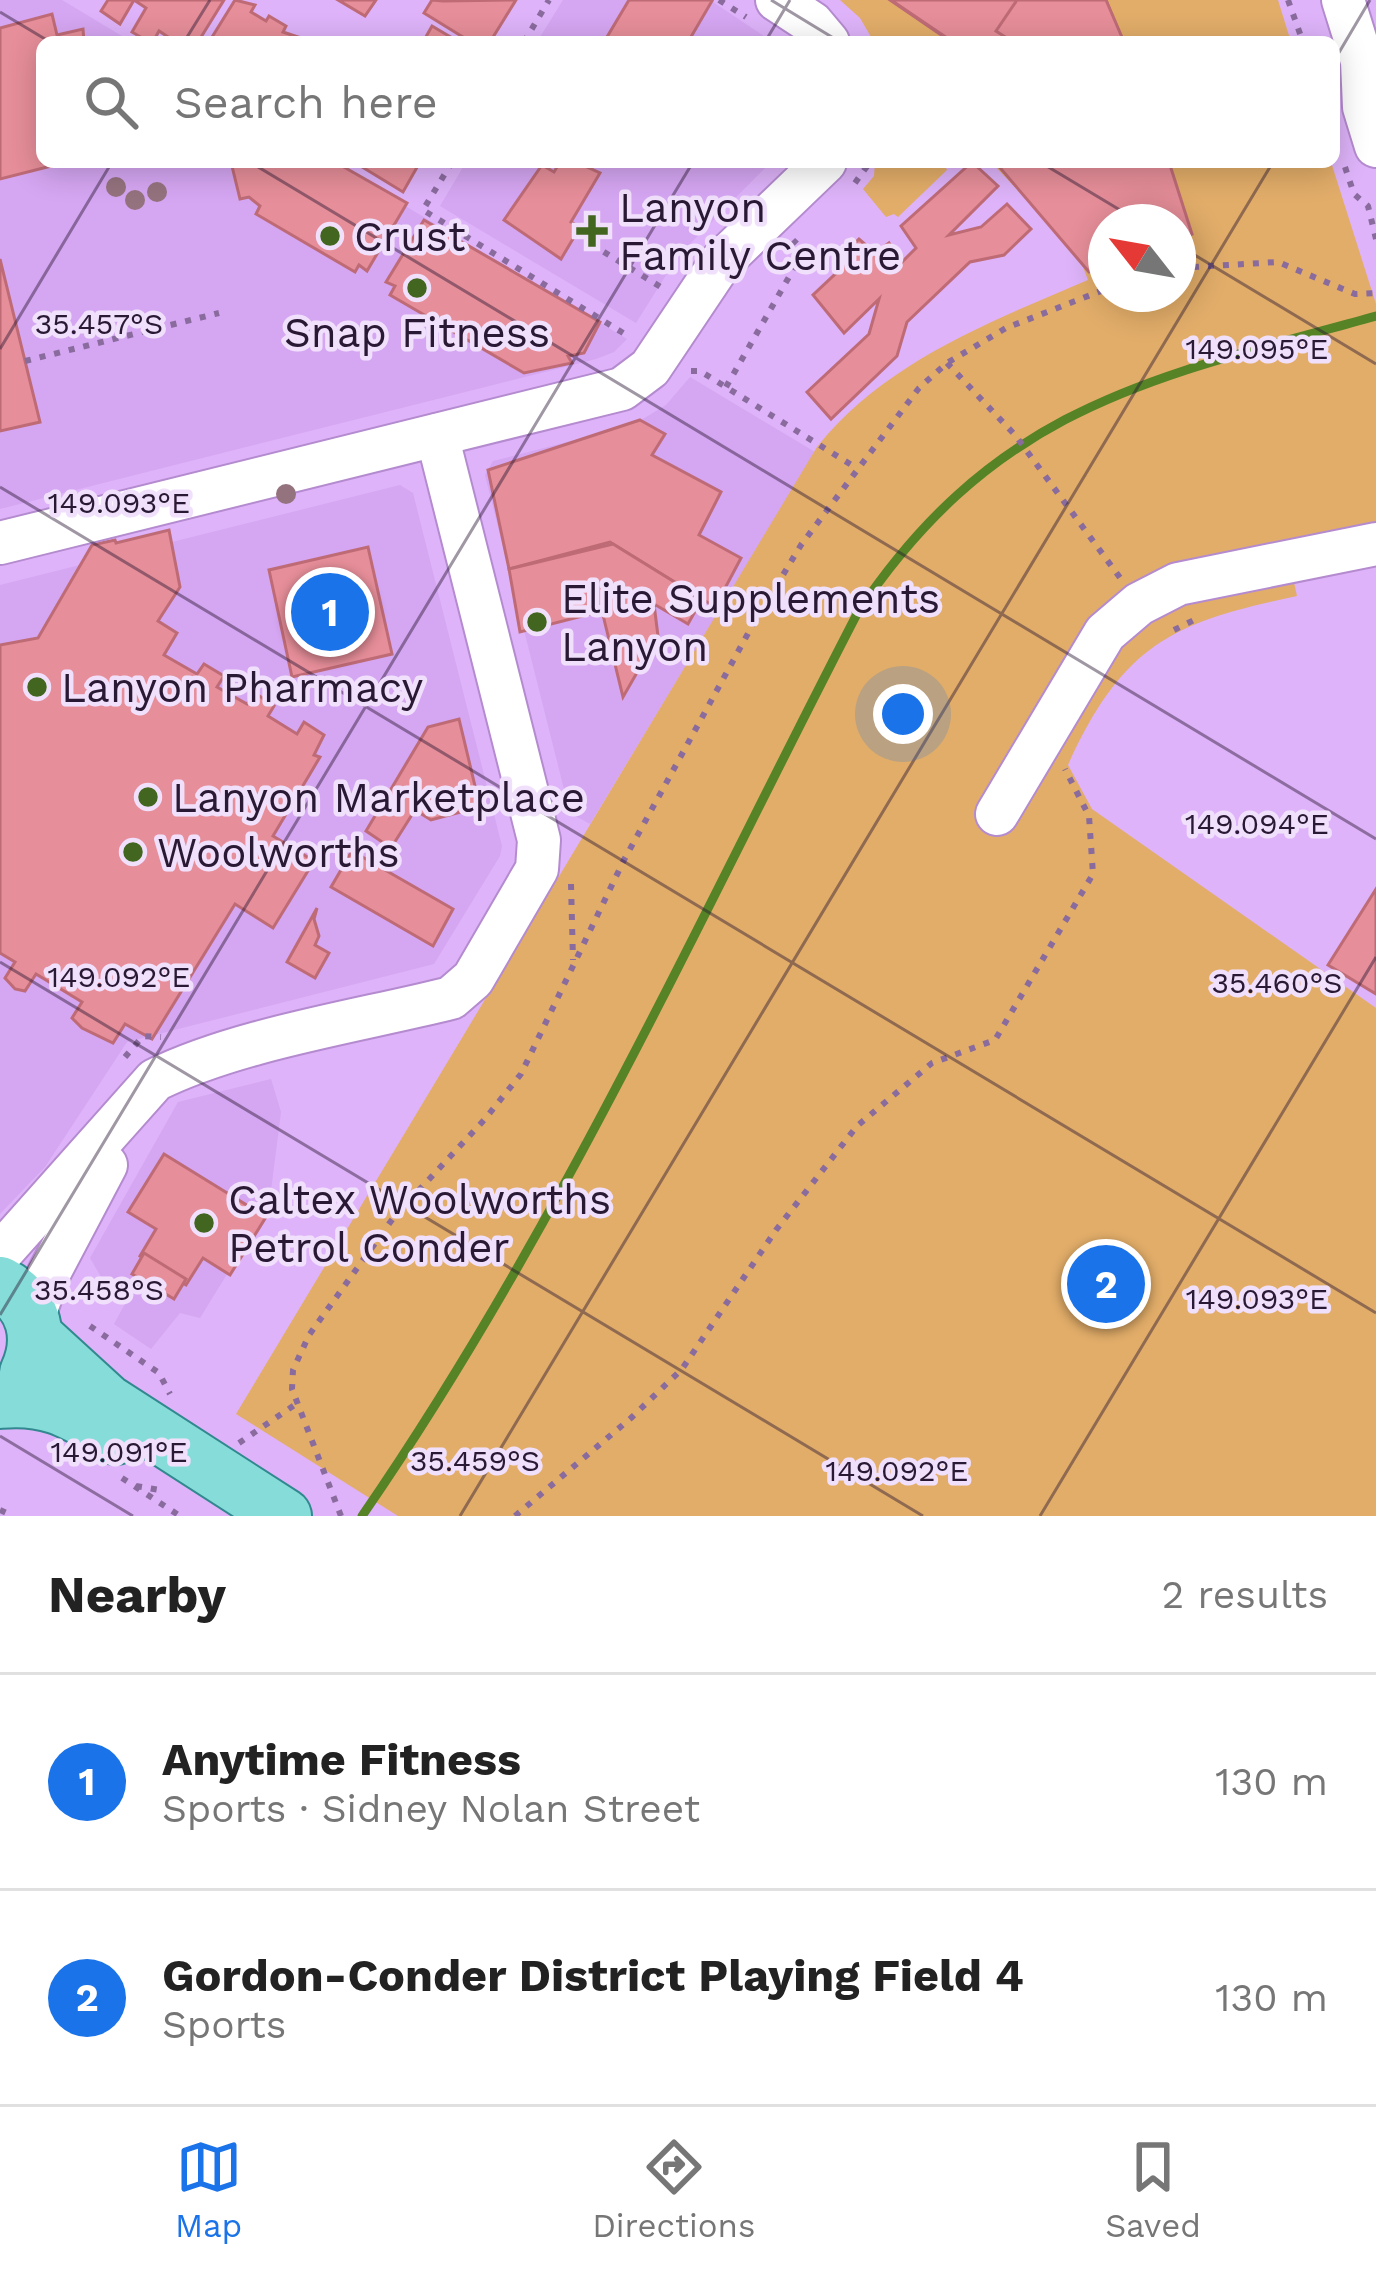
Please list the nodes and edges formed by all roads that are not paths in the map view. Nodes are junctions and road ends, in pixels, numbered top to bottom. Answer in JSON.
{"nodes":[{"id":1,"x":777,"y":0,"type":"edge"},
{"id":2,"x":1315,"y":0,"type":"edge"},
{"id":3,"x":1342,"y":0,"type":"edge"},
{"id":4,"x":823,"y":36,"type":"edge"},
{"id":5,"x":1326,"y":36,"type":"edge"},
{"id":6,"x":1340,"y":80,"type":"edge"},
{"id":7,"x":1360,"y":136,"type":"edge"},
{"id":8,"x":837,"y":174,"type":"edge"},
{"id":9,"x":437,"y":435,"type":"junction"},
{"id":10,"x":0,"y":543,"type":"edge"},
{"id":11,"x":1376,"y":544,"type":"edge"},
{"id":12,"x":997,"y":814,"type":"dead end"},
{"id":13,"x":125,"y":1085,"type":"junction"},
{"id":14,"x":0,"y":1255,"type":"edge"},
{"id":15,"x":23,"y":1314,"type":"edge"},
{"id":16,"x":0,"y":1399,"type":"edge"},
{"id":17,"x":266,"y":1514,"type":"edge"}],
"edges":[{"from":1,"to":4,"type":"street"},
{"from":2,"to":5,"type":"street"},
{"from":3,"to":7,"type":"street"},
{"from":6,"to":7,"type":"street"},
{"from":8,"to":9,"type":"street"},
{"from":9,"to":10,"type":"street"},
{"from":9,"to":13,"type":"street"},
{"from":11,"to":12,"type":"street"},
{"from":13,"to":14,"type":"street"},
{"from":13,"to":15,"type":"street"},
{"from":15,"to":16,"type":"main road"},
{"from":15,"to":17,"type":"main road"},
{"from":16,"to":17,"type":"main road"}]}
